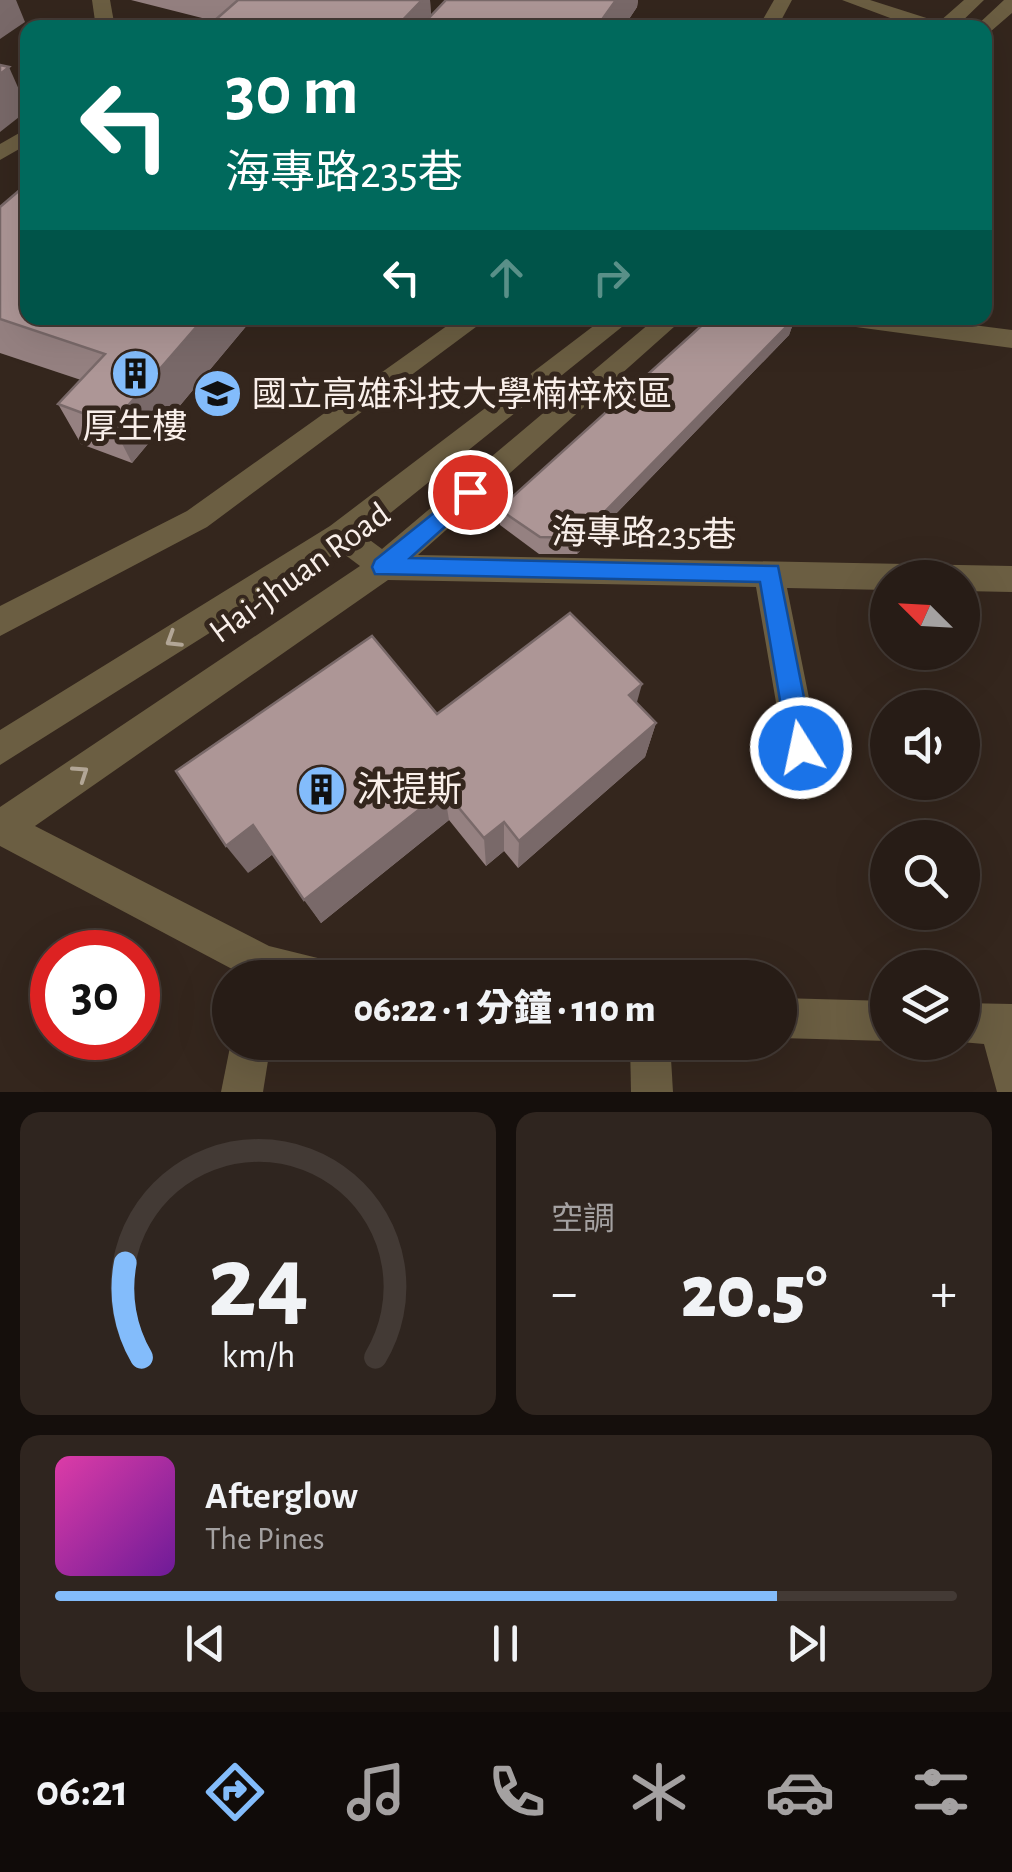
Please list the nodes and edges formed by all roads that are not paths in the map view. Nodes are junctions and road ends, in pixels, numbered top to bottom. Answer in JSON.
{"nodes":[{"id":1,"x":850,"y":0,"type":"edge"},
{"id":2,"x":1012,"y":2,"type":"edge"},
{"id":3,"x":914,"y":20,"type":"edge"},
{"id":4,"x":992,"y":20,"type":"edge"},
{"id":5,"x":464,"y":325,"type":"edge"},
{"id":6,"x":611,"y":325,"type":"edge"},
{"id":7,"x":664,"y":325,"type":"edge"},
{"id":8,"x":906,"y":325,"type":"edge"},
{"id":9,"x":1012,"y":340,"type":"edge"},
{"id":10,"x":341,"y":534,"type":"junction"},
{"id":11,"x":383,"y":567,"type":"junction"},
{"id":12,"x":770,"y":573,"type":"junction"},
{"id":13,"x":870,"y":576,"type":"edge"},
{"id":14,"x":980,"y":578,"type":"edge"},
{"id":15,"x":1012,"y":579,"type":"edge"},
{"id":16,"x":0,"y":622,"type":"edge"},
{"id":17,"x":0,"y":749,"type":"edge"},
{"id":18,"x":808,"y":784,"type":"dead end"},
{"id":19,"x":0,"y":828,"type":"edge"},
{"id":20,"x":244,"y":960,"type":"edge"},
{"id":21,"x":797,"y":1018,"type":"edge"},
{"id":22,"x":870,"y":1020,"type":"edge"},
{"id":23,"x":991,"y":1024,"type":"edge"},
{"id":24,"x":248,"y":1060,"type":"edge"},
{"id":25,"x":651,"y":1060,"type":"edge"},
{"id":26,"x":1012,"y":1078,"type":"edge"},
{"id":27,"x":242,"y":1092,"type":"edge"},
{"id":28,"x":652,"y":1092,"type":"edge"}],
"edges":[{"from":1,"to":3,"type":"street"},
{"from":2,"to":4,"type":"street"},
{"from":5,"to":16,"type":"street"},
{"from":6,"to":10,"type":"street","name":"Hai-jhuan Road"},
{"from":7,"to":11,"type":"street","name":"Hai-jhuan Road"},
{"from":8,"to":9,"type":"street"},
{"from":10,"to":11,"type":"street"},
{"from":10,"to":17,"type":"street","name":"Hai-jhuan Road","one_way":true},
{"from":11,"to":12,"type":"street","name":"海專路235巷"},
{"from":19,"to":11,"type":"street","name":"Hai-jhuan Road","one_way":true},
{"from":12,"to":13,"type":"street","name":"海專路235巷"},
{"from":12,"to":18,"type":"street"},
{"from":14,"to":15,"type":"street","name":"海專路235巷"},
{"from":19,"to":20,"type":"street"},
{"from":21,"to":22,"type":"street"},
{"from":23,"to":26,"type":"street"},
{"from":24,"to":27,"type":"street"},
{"from":25,"to":28,"type":"street"}]}
